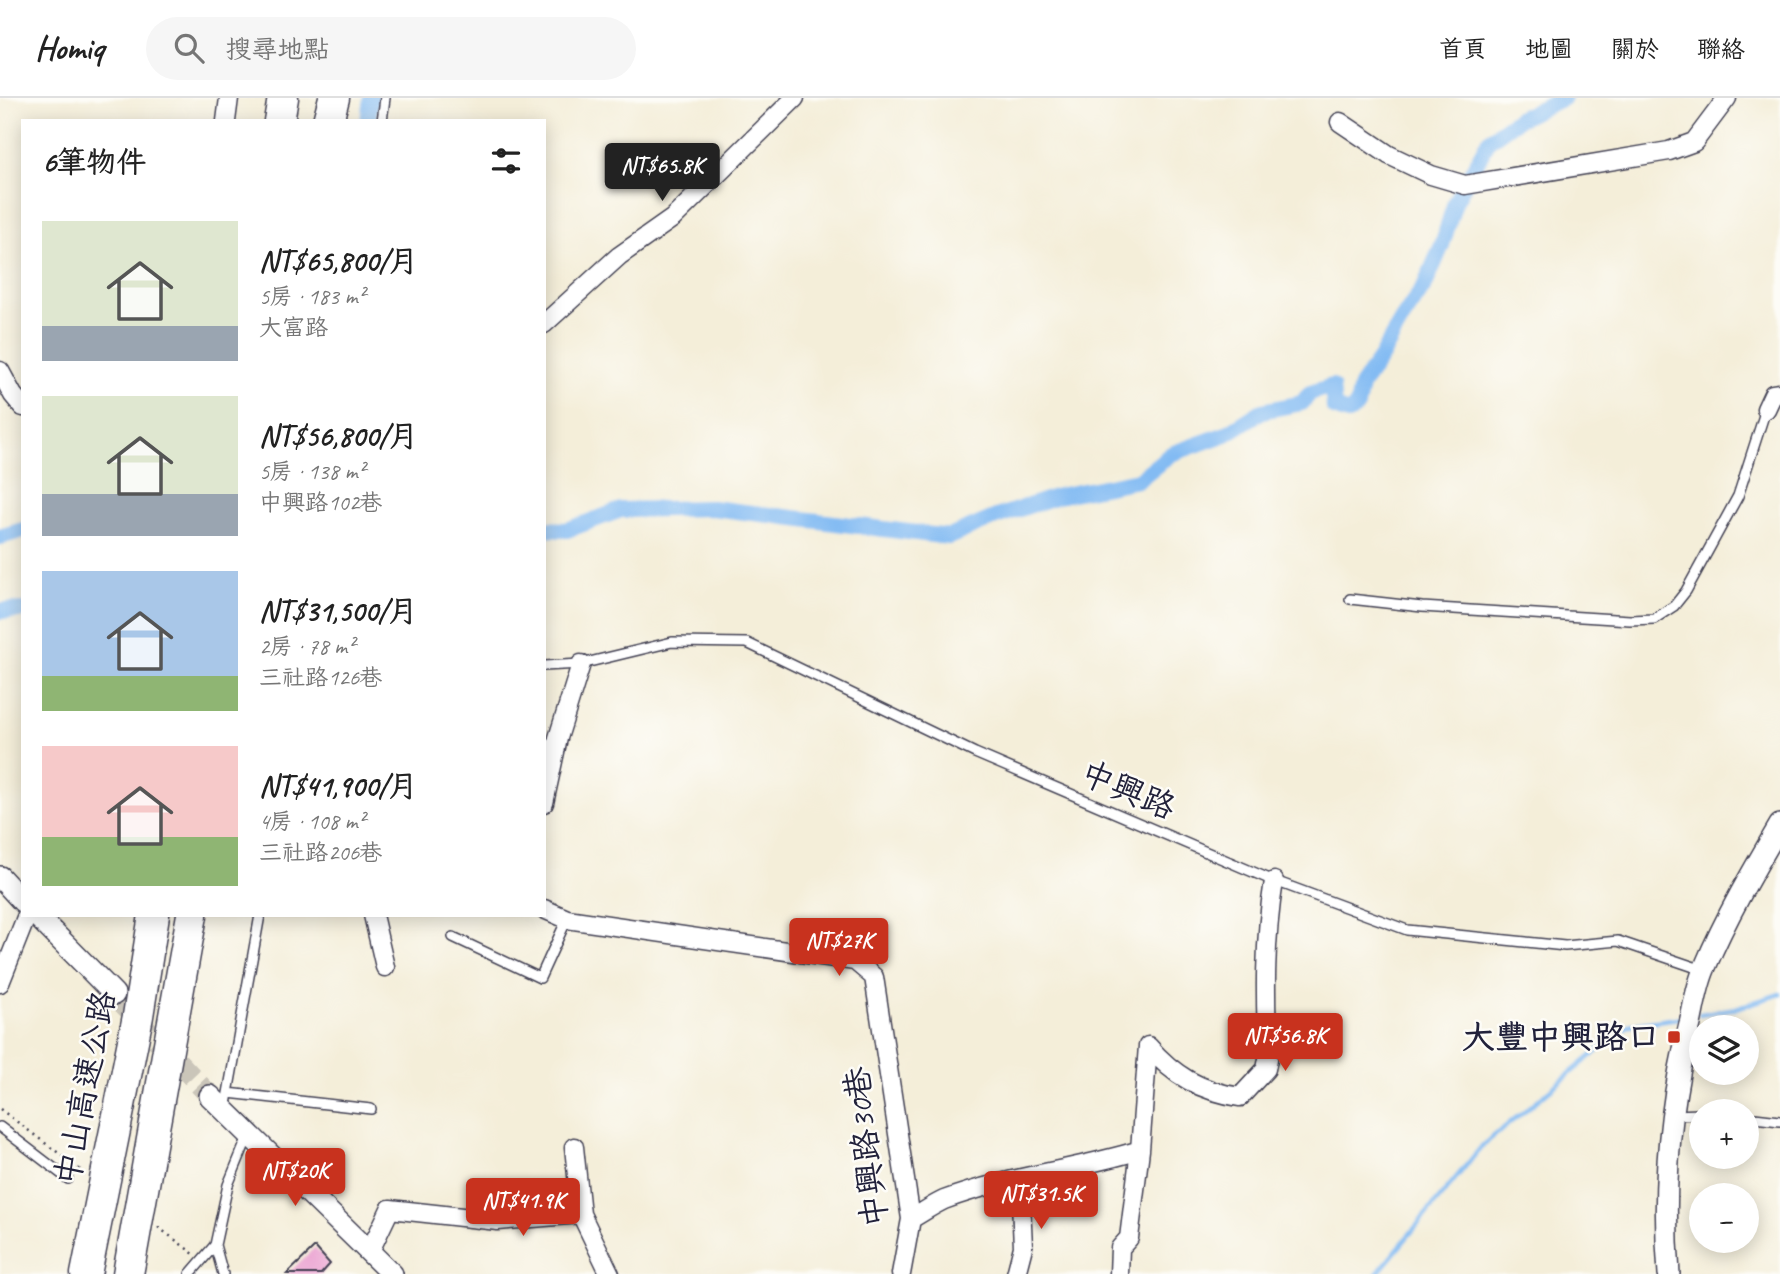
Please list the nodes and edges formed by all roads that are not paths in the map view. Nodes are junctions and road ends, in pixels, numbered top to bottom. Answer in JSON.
{"nodes":[{"id":1,"x":229,"y":98,"type":"edge"},
{"id":2,"x":283,"y":98,"type":"edge"},
{"id":3,"x":321,"y":98,"type":"edge"},
{"id":4,"x":334,"y":98,"type":"edge"},
{"id":5,"x":385,"y":98,"type":"edge"},
{"id":6,"x":795,"y":98,"type":"edge"},
{"id":7,"x":1727,"y":98,"type":"edge"},
{"id":8,"x":226,"y":119,"type":"edge"},
{"id":9,"x":279,"y":119,"type":"edge"},
{"id":10,"x":319,"y":119,"type":"edge"},
{"id":11,"x":329,"y":119,"type":"edge"},
{"id":12,"x":382,"y":119,"type":"edge"},
{"id":13,"x":1340,"y":122,"type":"dead end"},
{"id":14,"x":546,"y":322,"type":"edge"},
{"id":15,"x":0,"y":371,"type":"edge"},
{"id":16,"x":1780,"y":393,"type":"edge"},
{"id":17,"x":21,"y":405,"type":"edge"},
{"id":18,"x":1766,"y":409,"type":"joint"},
{"id":19,"x":1350,"y":599,"type":"dead end"},
{"id":20,"x":581,"y":664,"type":"junction"},
{"id":21,"x":546,"y":666,"type":"edge"},
{"id":22,"x":546,"y":794,"type":"edge"},
{"id":23,"x":1780,"y":825,"type":"edge"},
{"id":24,"x":0,"y":877,"type":"edge"},
{"id":25,"x":1274,"y":881,"type":"junction"},
{"id":26,"x":21,"y":900,"type":"edge"},
{"id":27,"x":546,"y":910,"type":"edge"},
{"id":28,"x":26,"y":917,"type":"edge"},
{"id":29,"x":38,"y":917,"type":"edge"},
{"id":30,"x":155,"y":917,"type":"edge"},
{"id":31,"x":192,"y":917,"type":"edge"},
{"id":32,"x":260,"y":917,"type":"edge"},
{"id":33,"x":373,"y":917,"type":"edge"},
{"id":34,"x":567,"y":919,"type":"junction"},
{"id":35,"x":453,"y":937,"type":"dead end"},
{"id":36,"x":385,"y":967,"type":"dead end"},
{"id":37,"x":1703,"y":970,"type":"junction"},
{"id":38,"x":0,"y":983,"type":"edge"},
{"id":39,"x":114,"y":994,"type":"tunnel mouth"},
{"id":40,"x":221,"y":1100,"type":"junction"},
{"id":41,"x":371,"y":1109,"type":"dead end"},
{"id":42,"x":1689,"y":1114,"type":"edge"},
{"id":43,"x":1671,"y":1115,"type":"junction"},
{"id":44,"x":1759,"y":1119,"type":"edge"},
{"id":45,"x":1780,"y":1121,"type":"edge"},
{"id":46,"x":0,"y":1127,"type":"edge"},
{"id":47,"x":249,"y":1132,"type":"junction"},
{"id":48,"x":574,"y":1147,"type":"dead end"},
{"id":49,"x":1140,"y":1150,"type":"junction"},
{"id":50,"x":68,"y":1179,"type":"dead end"},
{"id":51,"x":1020,"y":1180,"type":"junction"},
{"id":52,"x":581,"y":1213,"type":"junction"},
{"id":53,"x":911,"y":1219,"type":"junction"},
{"id":54,"x":215,"y":1245,"type":"junction"},
{"id":55,"x":369,"y":1253,"type":"junction"},
{"id":56,"x":86,"y":1274,"type":"edge"},
{"id":57,"x":128,"y":1274,"type":"edge"},
{"id":58,"x":190,"y":1274,"type":"edge"},
{"id":59,"x":223,"y":1274,"type":"edge"},
{"id":60,"x":392,"y":1274,"type":"edge"},
{"id":61,"x":610,"y":1274,"type":"edge"},
{"id":62,"x":901,"y":1274,"type":"edge"},
{"id":63,"x":1016,"y":1274,"type":"edge"},
{"id":64,"x":1119,"y":1274,"type":"edge"},
{"id":65,"x":1669,"y":1274,"type":"edge"}],
"edges":[{"from":1,"to":8,"type":"street"},
{"from":2,"to":9,"type":"highway"},
{"from":3,"to":10,"type":"highway"},
{"from":4,"to":11,"type":"highway"},
{"from":5,"to":12,"type":"lane"},
{"from":6,"to":14,"type":"street"},
{"from":7,"to":13,"type":"street"},
{"from":15,"to":17,"type":"street"},
{"from":16,"to":18,"type":"street"},
{"from":18,"to":19,"type":"lane"},
{"from":20,"to":21,"type":"lane","name":"中興路"},
{"from":20,"to":22,"type":"street"},
{"from":20,"to":25,"type":"lane","name":"中興路"},
{"from":23,"to":37,"type":"street"},
{"from":24,"to":26,"type":"street"},
{"from":25,"to":37,"type":"lane","name":"中興路"},
{"from":25,"to":49,"type":"street"},
{"from":27,"to":34,"type":"street","name":"中興路30巷"},
{"from":28,"to":38,"type":"street"},
{"from":29,"to":39,"type":"street"},
{"from":30,"to":56,"type":"highway","name":"中山高速公路"},
{"from":31,"to":57,"type":"highway"},
{"from":32,"to":40,"type":"lane"},
{"from":33,"to":36,"type":"street"},
{"from":34,"to":35,"type":"lane"},
{"from":34,"to":53,"type":"street","name":"中興路30巷"},
{"from":37,"to":43,"type":"street"},
{"from":40,"to":41,"type":"lane"},
{"from":40,"to":47,"type":"street"},
{"from":42,"to":43,"type":"lane"},
{"from":43,"to":65,"type":"street"},
{"from":44,"to":45,"type":"lane"},
{"from":46,"to":50,"type":"lane"},
{"from":47,"to":54,"type":"lane"},
{"from":47,"to":55,"type":"street"},
{"from":48,"to":52,"type":"street"},
{"from":49,"to":51,"type":"street"},
{"from":49,"to":64,"type":"street"},
{"from":51,"to":53,"type":"street"},
{"from":51,"to":63,"type":"street"},
{"from":52,"to":55,"type":"street"},
{"from":52,"to":61,"type":"street"},
{"from":53,"to":62,"type":"street","name":"中興路30巷"},
{"from":54,"to":58,"type":"lane"},
{"from":54,"to":59,"type":"lane"},
{"from":55,"to":60,"type":"street"}]}
